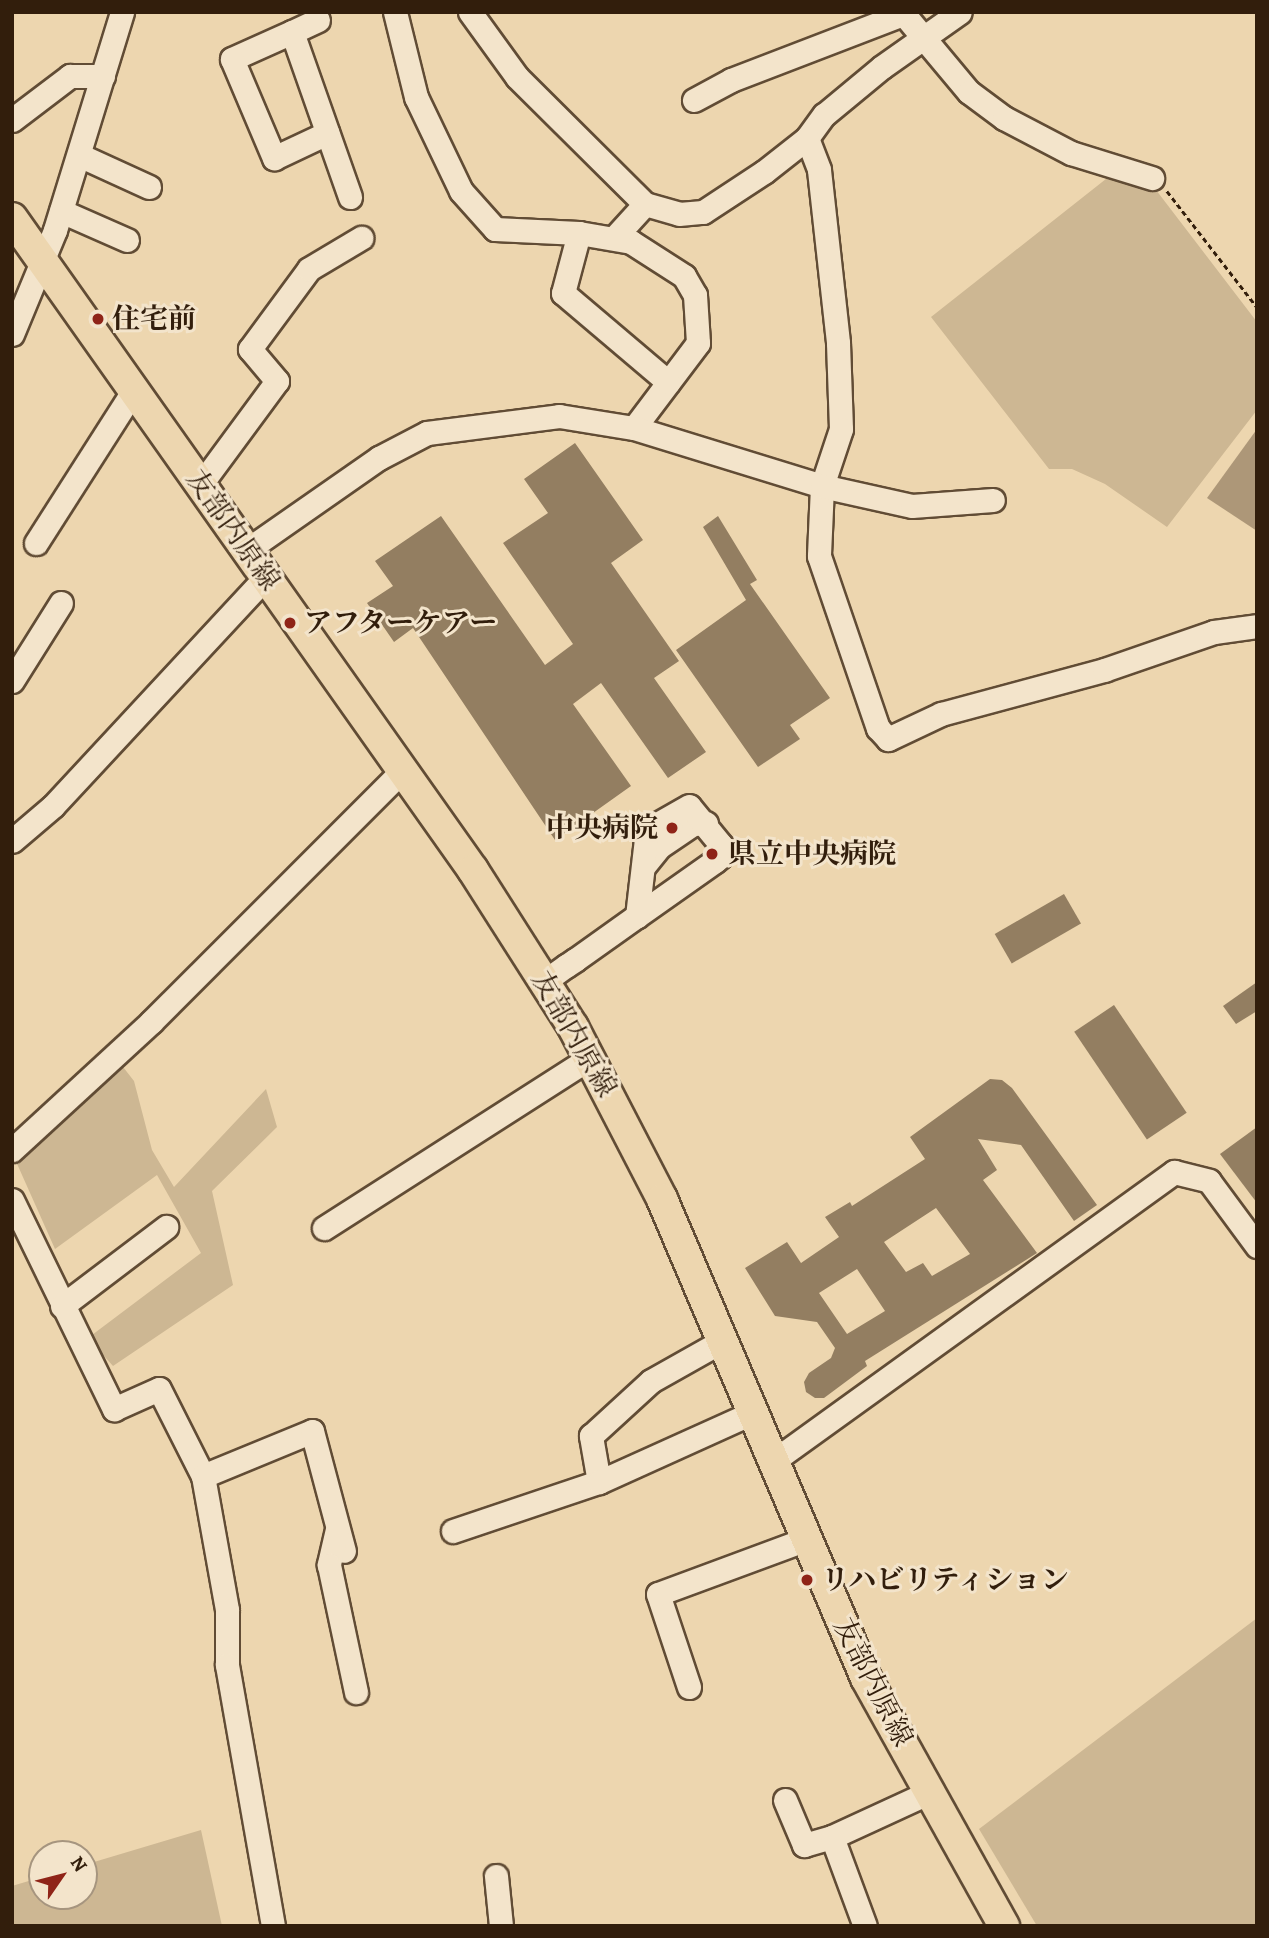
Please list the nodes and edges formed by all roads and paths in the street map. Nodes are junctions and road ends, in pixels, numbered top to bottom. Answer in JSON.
{"nodes":[{"id":1,"x":122,"y":12,"type":"edge"},
{"id":2,"x":395,"y":12,"type":"edge"},
{"id":3,"x":960,"y":12,"type":"edge"},
{"id":4,"x":903,"y":13,"type":"edge"},
{"id":5,"x":475,"y":14,"type":"edge"},
{"id":6,"x":320,"y":15,"type":"edge"},
{"id":7,"x":292,"y":32,"type":"junction"},
{"id":8,"x":924,"y":37,"type":"junction"},
{"id":9,"x":103,"y":76,"type":"junction"},
{"id":10,"x":694,"y":100,"type":"dead end"},
{"id":11,"x":12,"y":120,"type":"edge"},
{"id":12,"x":327,"y":133,"type":"junction"},
{"id":13,"x":807,"y":138,"type":"junction"},
{"id":14,"x":79,"y":155,"type":"junction"},
{"id":15,"x":1152,"y":178,"type":"joint"},
{"id":16,"x":149,"y":187,"type":"dead end"},
{"id":17,"x":350,"y":197,"type":"dead end"},
{"id":18,"x":645,"y":204,"type":"junction"},
{"id":19,"x":61,"y":211,"type":"junction"},
{"id":20,"x":12,"y":218,"type":"edge"},
{"id":21,"x":579,"y":233,"type":"junction"},
{"id":22,"x":361,"y":237,"type":"dead end"},
{"id":23,"x":614,"y":238,"type":"junction"},
{"id":24,"x":127,"y":240,"type":"dead end"},
{"id":25,"x":44,"y":261,"type":"junction"},
{"id":26,"x":1257,"y":307,"type":"edge"},
{"id":27,"x":12,"y":334,"type":"edge"},
{"id":28,"x":668,"y":382,"type":"junction"},
{"id":29,"x":135,"y":388,"type":"junction"},
{"id":30,"x":634,"y":428,"type":"junction"},
{"id":31,"x":201,"y":484,"type":"junction"},
{"id":32,"x":822,"y":486,"type":"junction"},
{"id":33,"x":993,"y":500,"type":"dead end"},
{"id":34,"x":36,"y":543,"type":"dead end"},
{"id":35,"x":247,"y":550,"type":"junction"},
{"id":36,"x":265,"y":578,"type":"junction"},
{"id":37,"x":61,"y":603,"type":"dead end"},
{"id":38,"x":1257,"y":626,"type":"edge"},
{"id":39,"x":16,"y":685,"type":"edge"},
{"id":40,"x":402,"y":771,"type":"junction"},
{"id":41,"x":12,"y":841,"type":"edge"},
{"id":42,"x":638,"y":916,"type":"junction"},
{"id":43,"x":545,"y":981,"type":"junction"},
{"id":44,"x":590,"y":1058,"type":"junction"},
{"id":45,"x":12,"y":1150,"type":"edge"},
{"id":46,"x":12,"y":1200,"type":"edge"},
{"id":47,"x":166,"y":1227,"type":"dead end"},
{"id":48,"x":324,"y":1227,"type":"dead end"},
{"id":49,"x":1257,"y":1246,"type":"edge"},
{"id":50,"x":62,"y":1306,"type":"junction"},
{"id":51,"x":722,"y":1341,"type":"junction"},
{"id":52,"x":752,"y":1413,"type":"junction"},
{"id":53,"x":772,"y":1462,"type":"junction"},
{"id":54,"x":203,"y":1476,"type":"junction"},
{"id":55,"x":600,"y":1482,"type":"junction"},
{"id":56,"x":338,"y":1526,"type":"junction"},
{"id":57,"x":453,"y":1531,"type":"dead end"},
{"id":58,"x":804,"y":1540,"type":"junction"},
{"id":59,"x":344,"y":1551,"type":"dead end"},
{"id":60,"x":689,"y":1687,"type":"dead end"},
{"id":61,"x":356,"y":1692,"type":"dead end"},
{"id":62,"x":932,"y":1791,"type":"junction"},
{"id":63,"x":785,"y":1800,"type":"dead end"},
{"id":64,"x":832,"y":1837,"type":"junction"},
{"id":65,"x":496,"y":1876,"type":"dead end"},
{"id":66,"x":272,"y":1926,"type":"edge"},
{"id":67,"x":501,"y":1926,"type":"edge"},
{"id":68,"x":865,"y":1926,"type":"edge"},
{"id":69,"x":1004,"y":1926,"type":"edge"}],
"edges":[{"from":1,"to":9,"type":"street"},
{"from":2,"to":21,"type":"street"},
{"from":3,"to":8,"type":"street"},
{"from":4,"to":8,"type":"street"},
{"from":4,"to":10,"type":"street"},
{"from":5,"to":18,"type":"street"},
{"from":6,"to":7,"type":"street"},
{"from":7,"to":12,"type":"street"},
{"from":7,"to":12,"type":"street"},
{"from":8,"to":13,"type":"street"},
{"from":8,"to":15,"type":"street"},
{"from":9,"to":11,"type":"street"},
{"from":9,"to":14,"type":"street"},
{"from":12,"to":17,"type":"street"},
{"from":13,"to":18,"type":"street"},
{"from":13,"to":32,"type":"street"},
{"from":14,"to":16,"type":"street"},
{"from":14,"to":19,"type":"street"},
{"from":15,"to":26,"type":"path"},
{"from":18,"to":23,"type":"street"},
{"from":19,"to":24,"type":"street"},
{"from":19,"to":25,"type":"street"},
{"from":20,"to":25,"type":"main road","name":"友部内原線"},
{"from":21,"to":23,"type":"street"},
{"from":21,"to":28,"type":"street"},
{"from":22,"to":31,"type":"street"},
{"from":23,"to":28,"type":"street"},
{"from":25,"to":27,"type":"street"},
{"from":25,"to":29,"type":"main road","name":"友部内原線"},
{"from":28,"to":30,"type":"street"},
{"from":29,"to":31,"type":"main road","name":"友部内原線"},
{"from":29,"to":34,"type":"street"},
{"from":30,"to":32,"type":"street"},
{"from":30,"to":35,"type":"street"},
{"from":31,"to":35,"type":"main road","name":"友部内原線"},
{"from":32,"to":33,"type":"street"},
{"from":32,"to":38,"type":"street"},
{"from":35,"to":36,"type":"main road","name":"友部内原線"},
{"from":36,"to":40,"type":"main road","name":"友部内原線"},
{"from":36,"to":41,"type":"street"},
{"from":37,"to":39,"type":"street"},
{"from":40,"to":43,"type":"main road","name":"友部内原線"},
{"from":40,"to":45,"type":"street"},
{"from":42,"to":42,"type":"street"},
{"from":42,"to":43,"type":"street"},
{"from":43,"to":44,"type":"main road","name":"友部内原線"},
{"from":44,"to":48,"type":"street"},
{"from":44,"to":51,"type":"main road","name":"友部内原線"},
{"from":46,"to":50,"type":"street"},
{"from":47,"to":50,"type":"street"},
{"from":49,"to":53,"type":"street"},
{"from":50,"to":54,"type":"street"},
{"from":51,"to":52,"type":"main road","name":"友部内原線"},
{"from":51,"to":55,"type":"street"},
{"from":52,"to":53,"type":"main road","name":"友部内原線"},
{"from":52,"to":55,"type":"street"},
{"from":53,"to":58,"type":"main road","name":"友部内原線"},
{"from":54,"to":56,"type":"street"},
{"from":54,"to":66,"type":"street"},
{"from":55,"to":57,"type":"street"},
{"from":56,"to":59,"type":"street"},
{"from":56,"to":61,"type":"street"},
{"from":58,"to":60,"type":"street"},
{"from":58,"to":62,"type":"main road","name":"友部内原線"},
{"from":62,"to":64,"type":"street"},
{"from":62,"to":69,"type":"main road","name":"友部内原線"},
{"from":63,"to":64,"type":"street"},
{"from":64,"to":68,"type":"street"},
{"from":65,"to":67,"type":"street"}]}
